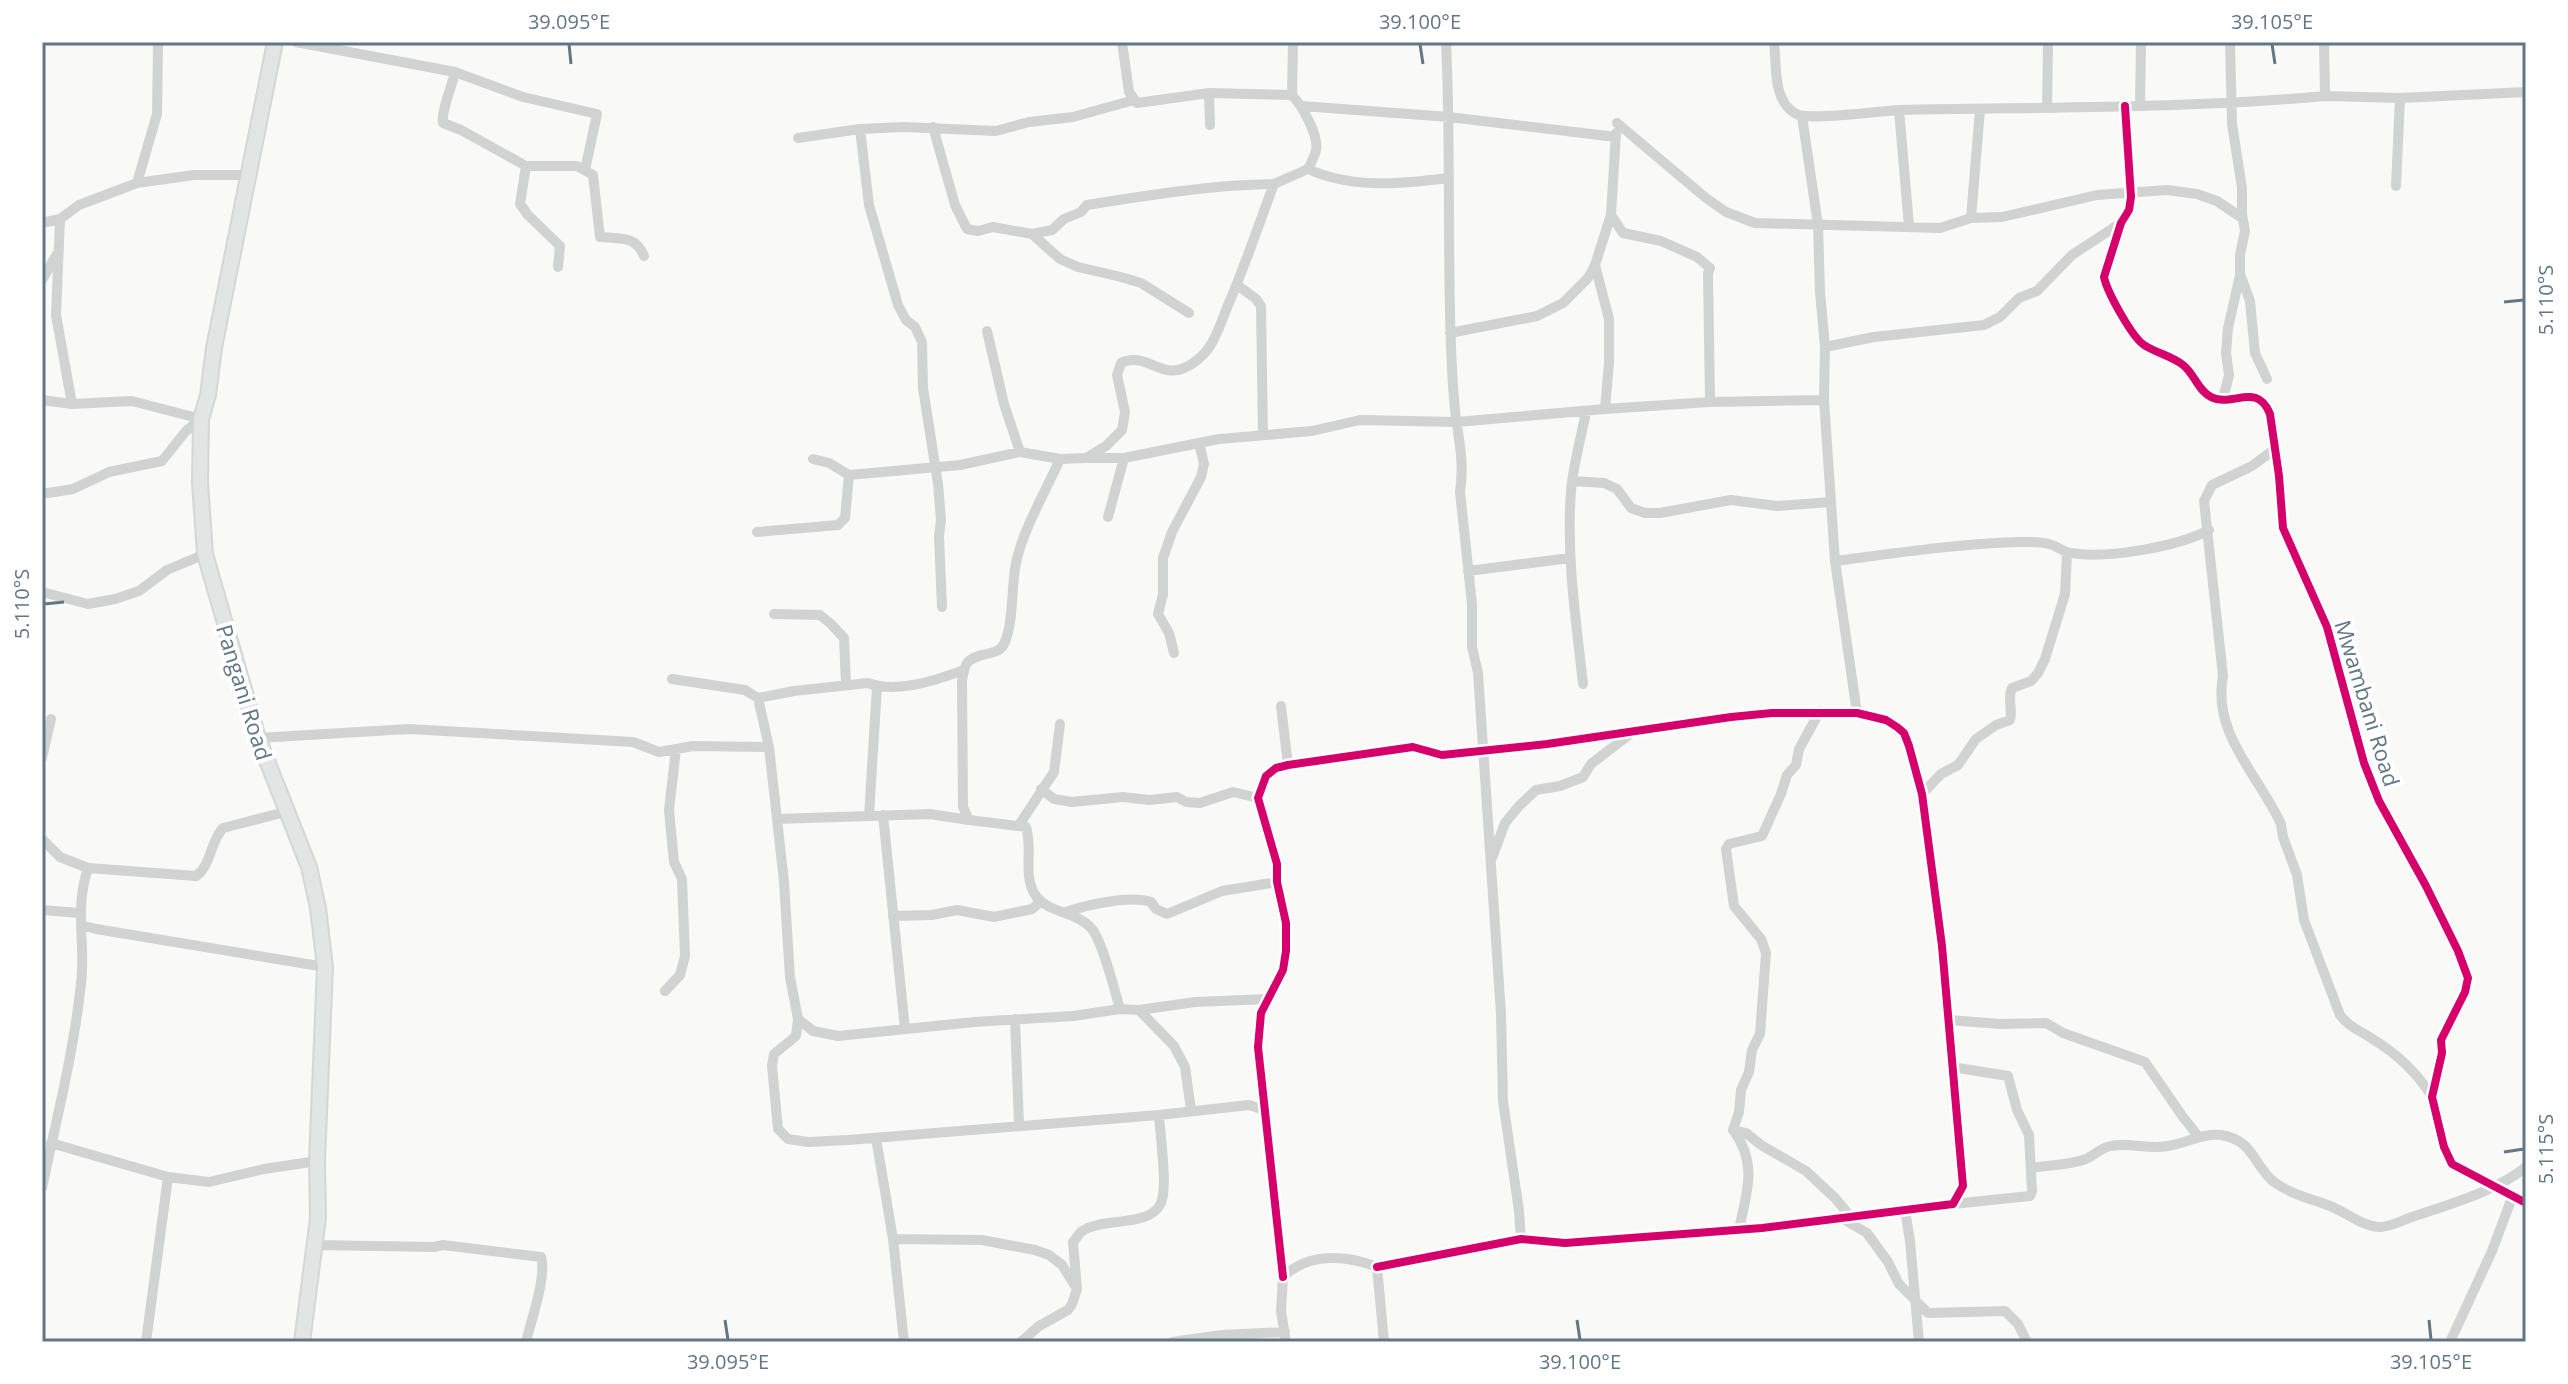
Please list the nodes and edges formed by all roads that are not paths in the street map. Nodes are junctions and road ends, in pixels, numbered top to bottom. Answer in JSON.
{"nodes":[{"id":1,"x":158,"y":42,"type":"edge"},
{"id":2,"x":275,"y":42,"type":"edge"},
{"id":3,"x":296,"y":42,"type":"edge"},
{"id":4,"x":1122,"y":42,"type":"edge"},
{"id":5,"x":1293,"y":42,"type":"edge"},
{"id":6,"x":1446,"y":42,"type":"edge"},
{"id":7,"x":1774,"y":42,"type":"edge"},
{"id":8,"x":2048,"y":42,"type":"edge"},
{"id":9,"x":2141,"y":42,"type":"edge"},
{"id":10,"x":2230,"y":42,"type":"edge"},
{"id":11,"x":2324,"y":42,"type":"edge"},
{"id":12,"x":455,"y":72,"type":"junction"},
{"id":13,"x":2526,"y":92,"type":"edge"},
{"id":14,"x":1209,"y":93,"type":"junction"},
{"id":15,"x":1292,"y":95,"type":"junction"},
{"id":16,"x":2325,"y":96,"type":"junction"},
{"id":17,"x":2400,"y":98,"type":"junction"},
{"id":18,"x":1134,"y":100,"type":"junction"},
{"id":19,"x":2231,"y":103,"type":"junction"},
{"id":20,"x":2140,"y":105,"type":"junction"},
{"id":21,"x":1302,"y":106,"type":"junction"},
{"id":22,"x":2125,"y":106,"type":"junction"},
{"id":23,"x":2047,"y":107,"type":"junction"},
{"id":24,"x":1899,"y":110,"type":"junction"},
{"id":25,"x":1980,"y":110,"type":"junction"},
{"id":26,"x":1802,"y":116,"type":"junction"},
{"id":27,"x":1449,"y":117,"type":"junction"},
{"id":28,"x":1210,"y":125,"type":"dead end"},
{"id":29,"x":933,"y":127,"type":"junction"},
{"id":30,"x":860,"y":129,"type":"junction"},
{"id":31,"x":1616,"y":137,"type":"junction"},
{"id":32,"x":798,"y":138,"type":"dead end"},
{"id":33,"x":526,"y":166,"type":"junction"},
{"id":34,"x":1308,"y":169,"type":"junction"},
{"id":35,"x":585,"y":170,"type":"junction"},
{"id":36,"x":248,"y":175,"type":"junction"},
{"id":37,"x":1448,"y":178,"type":"junction"},
{"id":38,"x":137,"y":183,"type":"junction"},
{"id":39,"x":1274,"y":184,"type":"junction"},
{"id":40,"x":2396,"y":186,"type":"dead end"},
{"id":41,"x":2131,"y":194,"type":"junction"},
{"id":42,"x":1611,"y":215,"type":"junction"},
{"id":43,"x":1971,"y":218,"type":"junction"},
{"id":44,"x":2242,"y":218,"type":"junction"},
{"id":45,"x":60,"y":219,"type":"junction"},
{"id":46,"x":42,"y":223,"type":"edge"},
{"id":47,"x":2121,"y":223,"type":"junction"},
{"id":48,"x":1909,"y":226,"type":"junction"},
{"id":49,"x":1818,"y":229,"type":"junction"},
{"id":50,"x":1032,"y":234,"type":"junction"},
{"id":51,"x":58,"y":253,"type":"junction"},
{"id":52,"x":644,"y":256,"type":"dead end"},
{"id":53,"x":1595,"y":265,"type":"junction"},
{"id":54,"x":558,"y":267,"type":"dead end"},
{"id":55,"x":2240,"y":274,"type":"junction"},
{"id":56,"x":42,"y":280,"type":"edge"},
{"id":57,"x":1237,"y":285,"type":"junction"},
{"id":58,"x":1189,"y":313,"type":"dead end"},
{"id":59,"x":987,"y":331,"type":"dead end"},
{"id":60,"x":1450,"y":333,"type":"junction"},
{"id":61,"x":1825,"y":347,"type":"junction"},
{"id":62,"x":2267,"y":379,"type":"dead end"},
{"id":63,"x":2223,"y":399,"type":"junction"},
{"id":64,"x":42,"y":400,"type":"edge"},
{"id":65,"x":1824,"y":400,"type":"junction"},
{"id":66,"x":1710,"y":402,"type":"junction"},
{"id":67,"x":72,"y":404,"type":"junction"},
{"id":68,"x":1605,"y":409,"type":"junction"},
{"id":69,"x":1586,"y":412,"type":"junction"},
{"id":70,"x":201,"y":419,"type":"junction"},
{"id":71,"x":1457,"y":422,"type":"junction"},
{"id":72,"x":1263,"y":435,"type":"junction"},
{"id":73,"x":1199,"y":443,"type":"junction"},
{"id":74,"x":2275,"y":449,"type":"junction"},
{"id":75,"x":1020,"y":452,"type":"junction"},
{"id":76,"x":1086,"y":458,"type":"junction"},
{"id":77,"x":1124,"y":458,"type":"junction"},
{"id":78,"x":813,"y":459,"type":"dead end"},
{"id":79,"x":1060,"y":459,"type":"junction"},
{"id":80,"x":935,"y":468,"type":"junction"},
{"id":81,"x":849,"y":475,"type":"junction"},
{"id":82,"x":1572,"y":481,"type":"junction"},
{"id":83,"x":42,"y":494,"type":"edge"},
{"id":84,"x":1831,"y":502,"type":"junction"},
{"id":85,"x":1108,"y":517,"type":"dead end"},
{"id":86,"x":2209,"y":530,"type":"junction"},
{"id":87,"x":757,"y":532,"type":"dead end"},
{"id":88,"x":2067,"y":553,"type":"junction"},
{"id":89,"x":205,"y":554,"type":"junction"},
{"id":90,"x":1570,"y":558,"type":"junction"},
{"id":91,"x":1835,"y":561,"type":"junction"},
{"id":92,"x":1468,"y":571,"type":"junction"},
{"id":93,"x":42,"y":592,"type":"edge"},
{"id":94,"x":942,"y":607,"type":"dead end"},
{"id":95,"x":774,"y":614,"type":"dead end"},
{"id":96,"x":1174,"y":653,"type":"dead end"},
{"id":97,"x":964,"y":670,"type":"junction"},
{"id":98,"x":672,"y":679,"type":"dead end"},
{"id":99,"x":1583,"y":684,"type":"dead end"},
{"id":100,"x":846,"y":685,"type":"junction"},
{"id":101,"x":877,"y":687,"type":"junction"},
{"id":102,"x":758,"y":698,"type":"junction"},
{"id":103,"x":1281,"y":706,"type":"dead end"},
{"id":104,"x":1820,"y":711,"type":"junction"},
{"id":105,"x":1857,"y":713,"type":"junction"},
{"id":106,"x":51,"y":719,"type":"dead end"},
{"id":107,"x":1060,"y":724,"type":"dead end"},
{"id":108,"x":1635,"y":731,"type":"junction"},
{"id":109,"x":258,"y":738,"type":"junction"},
{"id":110,"x":769,"y":747,"type":"junction"},
{"id":111,"x":676,"y":749,"type":"junction"},
{"id":112,"x":1482,"y":751,"type":"junction"},
{"id":113,"x":42,"y":758,"type":"edge"},
{"id":114,"x":1288,"y":765,"type":"junction"},
{"id":115,"x":1041,"y":789,"type":"junction"},
{"id":116,"x":1922,"y":794,"type":"junction"},
{"id":117,"x":1258,"y":798,"type":"junction"},
{"id":118,"x":285,"y":812,"type":"junction"},
{"id":119,"x":883,"y":815,"type":"junction"},
{"id":120,"x":869,"y":816,"type":"junction"},
{"id":121,"x":777,"y":819,"type":"junction"},
{"id":122,"x":969,"y":820,"type":"junction"},
{"id":123,"x":1019,"y":825,"type":"junction"},
{"id":124,"x":42,"y":839,"type":"edge"},
{"id":125,"x":1491,"y":861,"type":"junction"},
{"id":126,"x":88,"y":868,"type":"junction"},
{"id":127,"x":1277,"y":882,"type":"junction"},
{"id":128,"x":1041,"y":901,"type":"junction"},
{"id":129,"x":42,"y":910,"type":"edge"},
{"id":130,"x":1066,"y":912,"type":"junction"},
{"id":131,"x":893,"y":916,"type":"junction"},
{"id":132,"x":80,"y":919,"type":"junction"},
{"id":133,"x":325,"y":967,"type":"junction"},
{"id":134,"x":665,"y":991,"type":"dead end"},
{"id":135,"x":1268,"y":999,"type":"junction"},
{"id":136,"x":1120,"y":1009,"type":"junction"},
{"id":137,"x":1139,"y":1010,"type":"junction"},
{"id":138,"x":798,"y":1019,"type":"junction"},
{"id":139,"x":1015,"y":1019,"type":"junction"},
{"id":140,"x":1948,"y":1020,"type":"junction"},
{"id":141,"x":905,"y":1029,"type":"junction"},
{"id":142,"x":1952,"y":1067,"type":"junction"},
{"id":143,"x":2432,"y":1097,"type":"junction"},
{"id":144,"x":1191,"y":1110,"type":"junction"},
{"id":145,"x":1264,"y":1110,"type":"junction"},
{"id":146,"x":1159,"y":1115,"type":"junction"},
{"id":147,"x":1019,"y":1125,"type":"junction"},
{"id":148,"x":1733,"y":1130,"type":"junction"},
{"id":149,"x":2198,"y":1136,"type":"junction"},
{"id":150,"x":876,"y":1138,"type":"junction"},
{"id":151,"x":51,"y":1143,"type":"junction"},
{"id":152,"x":317,"y":1161,"type":"junction"},
{"id":153,"x":2526,"y":1167,"type":"edge"},
{"id":154,"x":2032,"y":1168,"type":"junction"},
{"id":155,"x":168,"y":1177,"type":"junction"},
{"id":156,"x":2496,"y":1187,"type":"junction"},
{"id":157,"x":42,"y":1188,"type":"edge"},
{"id":158,"x":2513,"y":1195,"type":"junction"},
{"id":159,"x":2526,"y":1203,"type":"edge"},
{"id":160,"x":1953,"y":1204,"type":"junction"},
{"id":161,"x":1905,"y":1210,"type":"junction"},
{"id":162,"x":1846,"y":1218,"type":"junction"},
{"id":163,"x":1739,"y":1229,"type":"junction"},
{"id":164,"x":893,"y":1239,"type":"junction"},
{"id":165,"x":1521,"y":1239,"type":"junction"},
{"id":166,"x":314,"y":1245,"type":"junction"},
{"id":167,"x":1377,"y":1267,"type":"junction"},
{"id":168,"x":1283,"y":1277,"type":"junction"},
{"id":169,"x":1077,"y":1289,"type":"junction"},
{"id":170,"x":1914,"y":1301,"type":"junction"},
{"id":171,"x":1286,"y":1337,"type":"edge"},
{"id":172,"x":146,"y":1342,"type":"edge"},
{"id":173,"x":302,"y":1342,"type":"edge"},
{"id":174,"x":526,"y":1342,"type":"edge"},
{"id":175,"x":904,"y":1342,"type":"edge"},
{"id":176,"x":1021,"y":1342,"type":"edge"},
{"id":177,"x":1172,"y":1342,"type":"edge"},
{"id":178,"x":1384,"y":1342,"type":"edge"},
{"id":179,"x":1919,"y":1342,"type":"edge"},
{"id":180,"x":2027,"y":1342,"type":"edge"},
{"id":181,"x":2450,"y":1342,"type":"edge"}],
"edges":[{"from":1,"to":38,"type":"street"},
{"from":2,"to":36,"type":"main road","name":"Pangani Road"},
{"from":3,"to":12,"type":"street"},
{"from":4,"to":18,"type":"street"},
{"from":5,"to":15,"type":"street"},
{"from":6,"to":27,"type":"street"},
{"from":7,"to":26,"type":"street"},
{"from":8,"to":23,"type":"street"},
{"from":9,"to":20,"type":"street"},
{"from":10,"to":19,"type":"street"},
{"from":11,"to":16,"type":"street"},
{"from":12,"to":33,"type":"street"},
{"from":12,"to":35,"type":"street"},
{"from":13,"to":17,"type":"street"},
{"from":14,"to":15,"type":"street"},
{"from":14,"to":18,"type":"street"},
{"from":14,"to":28,"type":"street"},
{"from":15,"to":21,"type":"street"},
{"from":16,"to":17,"type":"street"},
{"from":16,"to":19,"type":"street"},
{"from":17,"to":40,"type":"street"},
{"from":18,"to":29,"type":"street"},
{"from":19,"to":20,"type":"street"},
{"from":19,"to":44,"type":"street"},
{"from":20,"to":22,"type":"street"},
{"from":21,"to":27,"type":"street"},
{"from":21,"to":34,"type":"street"},
{"from":22,"to":23,"type":"street"},
{"from":22,"to":41,"type":"street"},
{"from":23,"to":25,"type":"street"},
{"from":24,"to":25,"type":"street"},
{"from":24,"to":26,"type":"street"},
{"from":24,"to":48,"type":"street"},
{"from":25,"to":43,"type":"street"},
{"from":26,"to":49,"type":"street"},
{"from":27,"to":31,"type":"street"},
{"from":27,"to":37,"type":"street"},
{"from":29,"to":30,"type":"street"},
{"from":29,"to":50,"type":"street"},
{"from":30,"to":32,"type":"street"},
{"from":30,"to":80,"type":"street"},
{"from":31,"to":42,"type":"street"},
{"from":31,"to":49,"type":"street"},
{"from":33,"to":35,"type":"street"},
{"from":33,"to":54,"type":"street"},
{"from":34,"to":37,"type":"street"},
{"from":34,"to":39,"type":"street"},
{"from":35,"to":52,"type":"street"},
{"from":36,"to":38,"type":"street"},
{"from":36,"to":70,"type":"main road","name":"Pangani Road"},
{"from":37,"to":60,"type":"street"},
{"from":38,"to":45,"type":"street"},
{"from":39,"to":50,"type":"street"},
{"from":39,"to":57,"type":"street"},
{"from":41,"to":43,"type":"street"},
{"from":41,"to":44,"type":"street"},
{"from":41,"to":47,"type":"street"},
{"from":42,"to":53,"type":"street"},
{"from":42,"to":66,"type":"street"},
{"from":43,"to":48,"type":"street"},
{"from":44,"to":55,"type":"street"},
{"from":45,"to":46,"type":"street"},
{"from":45,"to":51,"type":"street"},
{"from":47,"to":61,"type":"street"},
{"from":47,"to":63,"type":"street"},
{"from":48,"to":49,"type":"street"},
{"from":49,"to":61,"type":"street"},
{"from":50,"to":58,"type":"street"},
{"from":51,"to":56,"type":"street"},
{"from":51,"to":67,"type":"street"},
{"from":53,"to":60,"type":"street"},
{"from":53,"to":68,"type":"street"},
{"from":55,"to":62,"type":"street"},
{"from":55,"to":63,"type":"street"},
{"from":57,"to":72,"type":"street"},
{"from":57,"to":76,"type":"street"},
{"from":59,"to":75,"type":"street"},
{"from":60,"to":71,"type":"street"},
{"from":61,"to":65,"type":"street"},
{"from":63,"to":74,"type":"street","name":"Mwambani Road"},
{"from":64,"to":67,"type":"street"},
{"from":65,"to":66,"type":"street"},
{"from":65,"to":84,"type":"street"},
{"from":66,"to":68,"type":"street"},
{"from":67,"to":70,"type":"street"},
{"from":68,"to":69,"type":"street"},
{"from":69,"to":71,"type":"street"},
{"from":69,"to":82,"type":"street"},
{"from":70,"to":83,"type":"street"},
{"from":70,"to":89,"type":"main road","name":"Pangani Road"},
{"from":71,"to":72,"type":"street"},
{"from":71,"to":92,"type":"street"},
{"from":72,"to":73,"type":"street"},
{"from":73,"to":77,"type":"street"},
{"from":73,"to":96,"type":"street"},
{"from":74,"to":86,"type":"street"},
{"from":74,"to":143,"type":"street","name":"Mwambani Road"},
{"from":75,"to":79,"type":"street"},
{"from":75,"to":80,"type":"street"},
{"from":76,"to":77,"type":"street"},
{"from":76,"to":79,"type":"street"},
{"from":77,"to":85,"type":"street"},
{"from":78,"to":81,"type":"street"},
{"from":79,"to":97,"type":"street"},
{"from":80,"to":81,"type":"street"},
{"from":80,"to":94,"type":"street"},
{"from":81,"to":87,"type":"street"},
{"from":82,"to":84,"type":"street"},
{"from":82,"to":90,"type":"street"},
{"from":84,"to":91,"type":"street"},
{"from":86,"to":88,"type":"street"},
{"from":86,"to":143,"type":"street"},
{"from":88,"to":91,"type":"street"},
{"from":88,"to":116,"type":"street"},
{"from":89,"to":93,"type":"street"},
{"from":89,"to":109,"type":"main road","name":"Pangani Road"},
{"from":90,"to":92,"type":"street"},
{"from":90,"to":99,"type":"street"},
{"from":91,"to":105,"type":"street"},
{"from":92,"to":112,"type":"street"},
{"from":95,"to":100,"type":"street"},
{"from":97,"to":101,"type":"street"},
{"from":97,"to":122,"type":"street"},
{"from":98,"to":102,"type":"street"},
{"from":100,"to":101,"type":"street"},
{"from":100,"to":102,"type":"street"},
{"from":101,"to":120,"type":"street"},
{"from":102,"to":110,"type":"street"},
{"from":103,"to":114,"type":"street"},
{"from":104,"to":105,"type":"street"},
{"from":104,"to":108,"type":"street"},
{"from":104,"to":148,"type":"street"},
{"from":105,"to":116,"type":"street"},
{"from":106,"to":113,"type":"street"},
{"from":107,"to":115,"type":"street"},
{"from":108,"to":112,"type":"street"},
{"from":108,"to":125,"type":"street"},
{"from":109,"to":111,"type":"street"},
{"from":109,"to":118,"type":"main road","name":"Pangani Road"},
{"from":110,"to":111,"type":"street"},
{"from":110,"to":121,"type":"street"},
{"from":111,"to":134,"type":"street"},
{"from":112,"to":114,"type":"street"},
{"from":112,"to":125,"type":"street"},
{"from":114,"to":117,"type":"street"},
{"from":115,"to":117,"type":"street"},
{"from":115,"to":123,"type":"street"},
{"from":116,"to":140,"type":"street"},
{"from":117,"to":127,"type":"street"},
{"from":118,"to":126,"type":"street"},
{"from":118,"to":133,"type":"main road","name":"Pangani Road"},
{"from":119,"to":120,"type":"street"},
{"from":119,"to":122,"type":"street"},
{"from":119,"to":131,"type":"street"},
{"from":120,"to":121,"type":"street"},
{"from":121,"to":138,"type":"street"},
{"from":122,"to":123,"type":"street"},
{"from":123,"to":128,"type":"street"},
{"from":124,"to":126,"type":"street"},
{"from":125,"to":165,"type":"street"},
{"from":126,"to":132,"type":"street"},
{"from":127,"to":130,"type":"street"},
{"from":127,"to":135,"type":"street"},
{"from":128,"to":130,"type":"street"},
{"from":128,"to":131,"type":"street"},
{"from":129,"to":132,"type":"street"},
{"from":130,"to":136,"type":"street"},
{"from":131,"to":141,"type":"street"},
{"from":132,"to":133,"type":"street"},
{"from":132,"to":151,"type":"street"},
{"from":133,"to":152,"type":"main road","name":"Pangani Road"},
{"from":135,"to":137,"type":"street"},
{"from":135,"to":145,"type":"street"},
{"from":136,"to":137,"type":"street"},
{"from":136,"to":139,"type":"street"},
{"from":137,"to":144,"type":"street"},
{"from":138,"to":141,"type":"street"},
{"from":138,"to":150,"type":"street"},
{"from":139,"to":141,"type":"street"},
{"from":139,"to":147,"type":"street"},
{"from":140,"to":142,"type":"street"},
{"from":140,"to":149,"type":"street"},
{"from":142,"to":154,"type":"street"},
{"from":142,"to":160,"type":"street"},
{"from":143,"to":156,"type":"street","name":"Mwambani Road"},
{"from":144,"to":145,"type":"street"},
{"from":144,"to":146,"type":"street"},
{"from":145,"to":168,"type":"street"},
{"from":146,"to":147,"type":"street"},
{"from":146,"to":169,"type":"street"},
{"from":147,"to":150,"type":"street"},
{"from":148,"to":162,"type":"street"},
{"from":148,"to":163,"type":"street"},
{"from":149,"to":154,"type":"street"},
{"from":149,"to":156,"type":"street"},
{"from":150,"to":164,"type":"street"},
{"from":151,"to":155,"type":"street"},
{"from":151,"to":157,"type":"street"},
{"from":152,"to":155,"type":"street"},
{"from":152,"to":166,"type":"main road","name":"Pangani Road"},
{"from":153,"to":156,"type":"street"},
{"from":154,"to":160,"type":"street"},
{"from":155,"to":172,"type":"street"},
{"from":156,"to":158,"type":"street","name":"Mwambani Road"},
{"from":158,"to":159,"type":"street","name":"Mwambani Road"},
{"from":158,"to":181,"type":"street"},
{"from":160,"to":161,"type":"street"},
{"from":161,"to":162,"type":"street"},
{"from":161,"to":170,"type":"street"},
{"from":162,"to":163,"type":"street"},
{"from":162,"to":170,"type":"street"},
{"from":163,"to":165,"type":"street"},
{"from":164,"to":169,"type":"street"},
{"from":164,"to":175,"type":"street"},
{"from":165,"to":167,"type":"street"},
{"from":166,"to":173,"type":"main road","name":"Pangani Road"},
{"from":166,"to":174,"type":"street"},
{"from":167,"to":168,"type":"street"},
{"from":167,"to":178,"type":"street"},
{"from":168,"to":171,"type":"street"},
{"from":169,"to":176,"type":"street"},
{"from":170,"to":179,"type":"street"},
{"from":170,"to":180,"type":"street"},
{"from":171,"to":177,"type":"street"}]}
